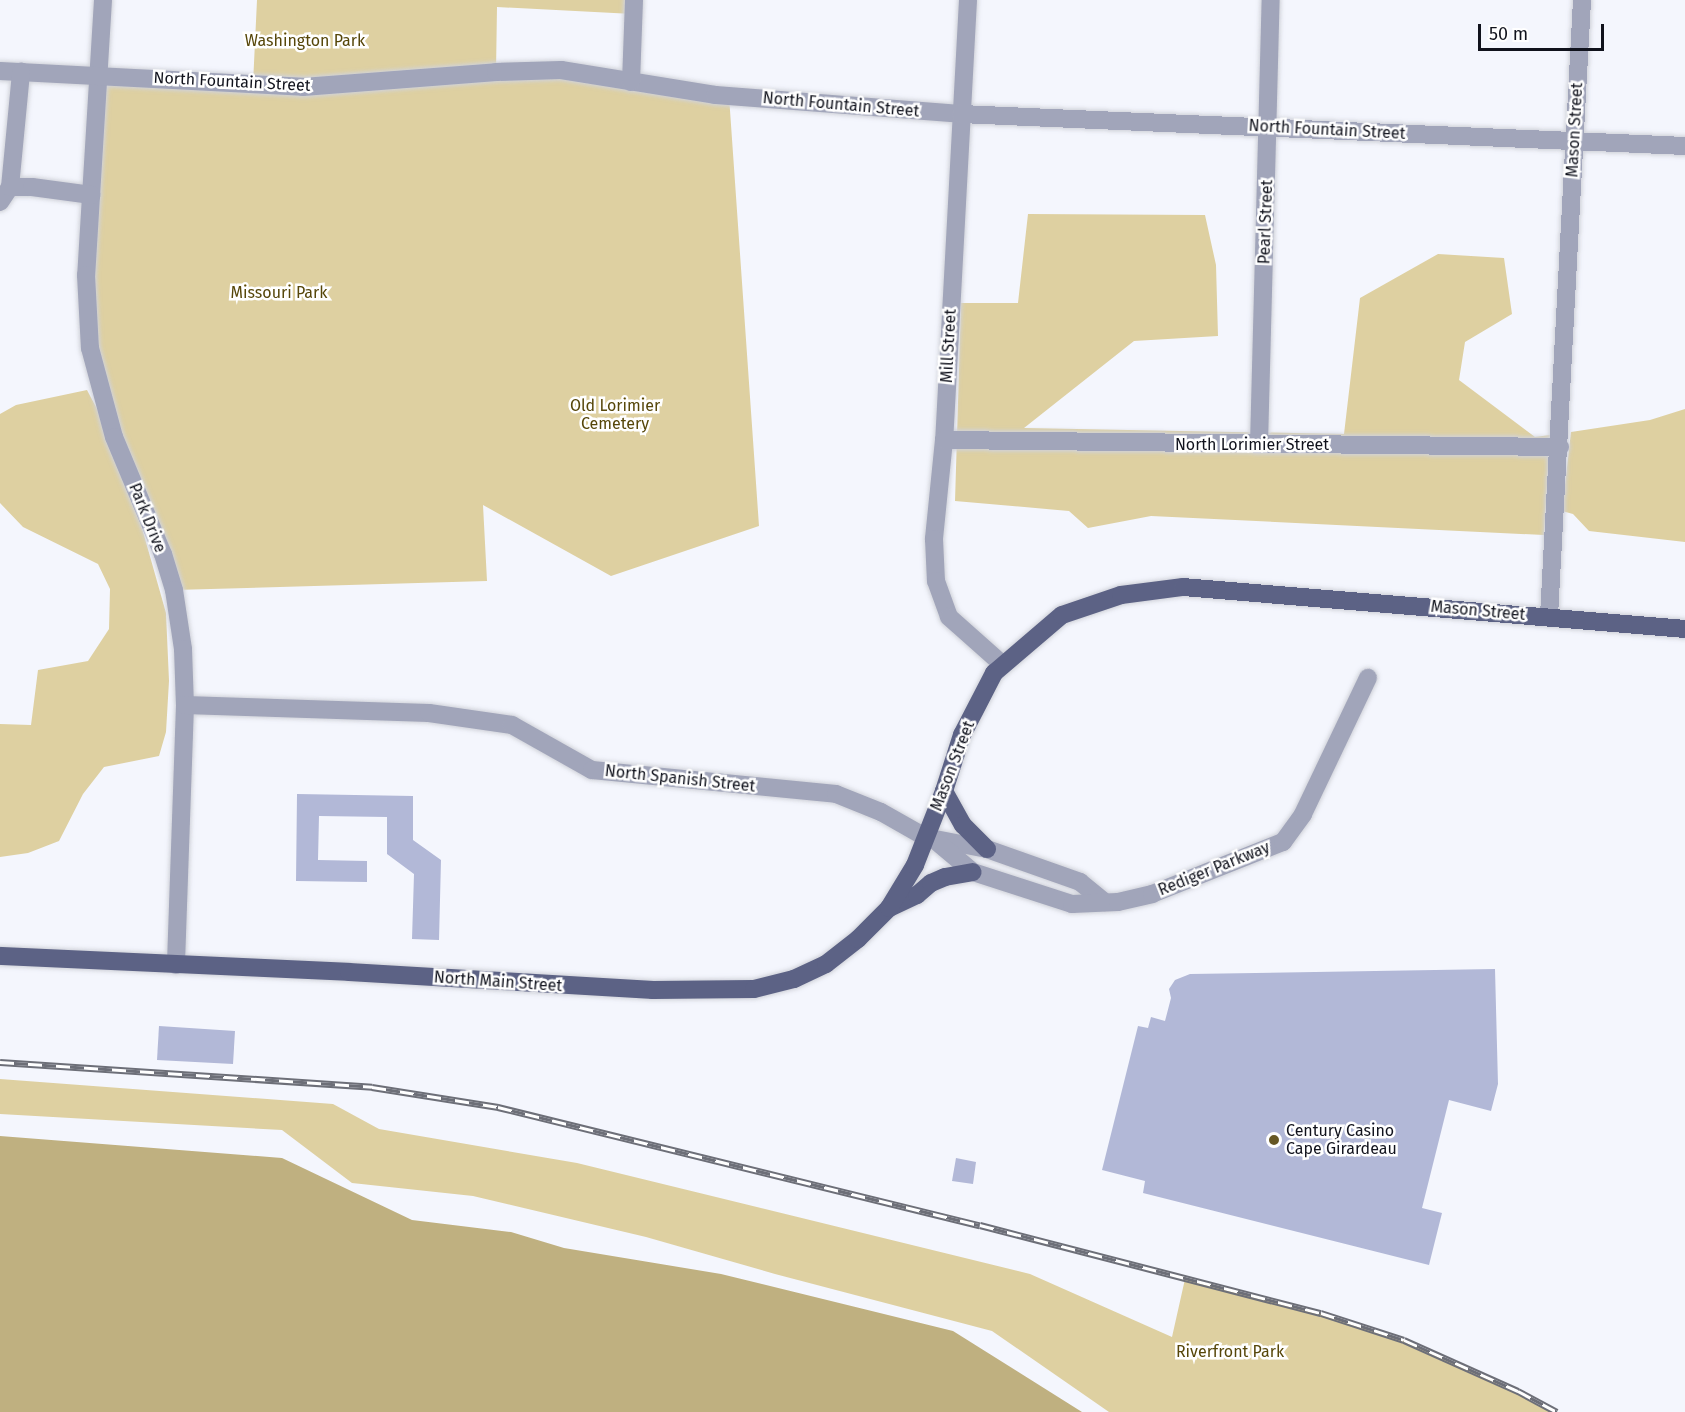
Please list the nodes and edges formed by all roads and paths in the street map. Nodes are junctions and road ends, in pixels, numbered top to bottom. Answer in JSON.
{"nodes":[{"id":1,"x":103,"y":0,"type":"edge"},
{"id":2,"x":634,"y":0,"type":"edge"},
{"id":3,"x":968,"y":0,"type":"edge"},
{"id":4,"x":1271,"y":0,"type":"edge"},
{"id":5,"x":1582,"y":0,"type":"edge"},
{"id":6,"x":0,"y":71,"type":"edge"},
{"id":7,"x":21,"y":72,"type":"junction"},
{"id":8,"x":100,"y":75,"type":"junction"},
{"id":9,"x":631,"y":82,"type":"junction"},
{"id":10,"x":962,"y":114,"type":"junction"},
{"id":11,"x":1268,"y":126,"type":"junction"},
{"id":12,"x":1574,"y":143,"type":"junction"},
{"id":13,"x":1685,"y":146,"type":"edge"},
{"id":14,"x":5,"y":195,"type":"edge"},
{"id":15,"x":92,"y":195,"type":"junction"},
{"id":16,"x":945,"y":440,"type":"junction"},
{"id":17,"x":1259,"y":444,"type":"junction"},
{"id":18,"x":1560,"y":447,"type":"junction"},
{"id":19,"x":1549,"y":616,"type":"junction"},
{"id":20,"x":1685,"y":629,"type":"edge"},
{"id":21,"x":1003,"y":666,"type":"junction"},
{"id":22,"x":1368,"y":678,"type":"dead end"},
{"id":23,"x":184,"y":705,"type":"junction"},
{"id":24,"x":945,"y":791,"type":"junction"},
{"id":25,"x":931,"y":839,"type":"junction"},
{"id":26,"x":987,"y":849,"type":"junction"},
{"id":27,"x":973,"y":872,"type":"junction"},
{"id":28,"x":1105,"y":902,"type":"junction"},
{"id":29,"x":889,"y":908,"type":"junction"},
{"id":30,"x":0,"y":956,"type":"edge"},
{"id":31,"x":176,"y":965,"type":"junction"}],
"edges":[{"from":1,"to":8,"type":"street","name":"Park Drive"},
{"from":2,"to":9,"type":"street"},
{"from":3,"to":10,"type":"street","name":"Mill Street"},
{"from":4,"to":11,"type":"street","name":"Pearl Street"},
{"from":5,"to":12,"type":"street","name":"Mason Street"},
{"from":6,"to":7,"type":"street","name":"North Fountain Street"},
{"from":7,"to":8,"type":"street","name":"North Fountain Street"},
{"from":7,"to":14,"type":"street"},
{"from":8,"to":9,"type":"street","name":"North Fountain Street"},
{"from":8,"to":15,"type":"street","name":"Park Drive"},
{"from":9,"to":10,"type":"street","name":"North Fountain Street"},
{"from":10,"to":11,"type":"street","name":"North Fountain Street"},
{"from":10,"to":16,"type":"street","name":"Mill Street"},
{"from":11,"to":12,"type":"street","name":"North Fountain Street"},
{"from":11,"to":17,"type":"street","name":"Pearl Street"},
{"from":12,"to":13,"type":"street","name":"North Fountain Street"},
{"from":12,"to":18,"type":"street","name":"Mason Street"},
{"from":14,"to":15,"type":"street"},
{"from":15,"to":23,"type":"street","name":"Park Drive"},
{"from":16,"to":17,"type":"street","name":"North Lorimier Street"},
{"from":16,"to":21,"type":"street","name":"Mill Street"},
{"from":17,"to":18,"type":"street","name":"North Lorimier Street"},
{"from":18,"to":19,"type":"street","name":"Mason Street"},
{"from":19,"to":20,"type":"main road"},
{"from":19,"to":21,"type":"main road","name":"Mason Street"},
{"from":21,"to":24,"type":"main road","name":"Mason Street"},
{"from":22,"to":28,"type":"street","name":"Rediger Parkway"},
{"from":23,"to":25,"type":"street","name":"North Spanish Street"},
{"from":23,"to":31,"type":"street","name":"Park Drive"},
{"from":24,"to":25,"type":"main road","name":"Mason Street"},
{"from":24,"to":26,"type":"main road"},
{"from":25,"to":26,"type":"street"},
{"from":25,"to":27,"type":"street","name":"Rediger Parkway"},
{"from":25,"to":29,"type":"main road","name":"North Main Street"},
{"from":26,"to":28,"type":"street"},
{"from":27,"to":28,"type":"street","name":"Rediger Parkway"},
{"from":27,"to":29,"type":"main road"},
{"from":29,"to":31,"type":"main road","name":"North Main Street"},
{"from":30,"to":31,"type":"main road","name":"North Main Street"}]}
